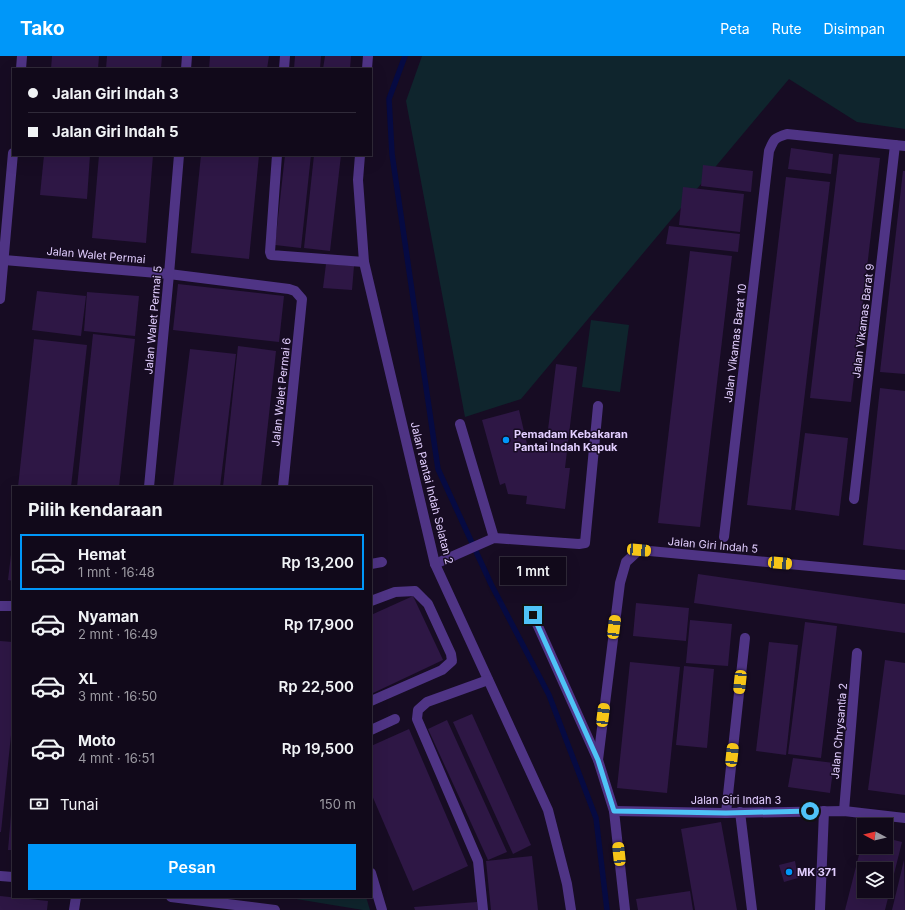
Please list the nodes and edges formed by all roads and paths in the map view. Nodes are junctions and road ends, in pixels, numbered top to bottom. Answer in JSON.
{"nodes":[{"id":1,"x":22,"y":56,"type":"edge"},
{"id":2,"x":187,"y":56,"type":"edge"},
{"id":3,"x":285,"y":56,"type":"edge"},
{"id":4,"x":368,"y":56,"type":"edge"},
{"id":5,"x":21,"y":68,"type":"edge"},
{"id":6,"x":186,"y":68,"type":"edge"},
{"id":7,"x":284,"y":68,"type":"edge"},
{"id":8,"x":367,"y":68,"type":"edge"},
{"id":9,"x":900,"y":146,"type":"edge"},
{"id":10,"x":13,"y":156,"type":"edge"},
{"id":11,"x":179,"y":156,"type":"edge"},
{"id":12,"x":277,"y":156,"type":"edge"},
{"id":13,"x":360,"y":156,"type":"edge"},
{"id":14,"x":4,"y":210,"type":"edge"},
{"id":15,"x":4,"y":260,"type":"junction"},
{"id":16,"x":364,"y":262,"type":"junction"},
{"id":17,"x":169,"y":274,"type":"junction"},
{"id":18,"x":0,"y":299,"type":"edge"},
{"id":19,"x":302,"y":299,"type":"joint"},
{"id":20,"x":598,"y":406,"type":"dead end"},
{"id":21,"x":460,"y":424,"type":"dead end"},
{"id":22,"x":149,"y":486,"type":"edge"},
{"id":23,"x":283,"y":486,"type":"edge"},
{"id":24,"x":854,"y":499,"type":"dead end"},
{"id":25,"x":724,"y":537,"type":"dead end"},
{"id":26,"x":490,"y":540,"type":"junction"},
{"id":27,"x":382,"y":562,"type":"dead end"},
{"id":28,"x":372,"y":564,"type":"edge"},
{"id":29,"x":435,"y":564,"type":"junction"},
{"id":30,"x":905,"y":575,"type":"edge"},
{"id":31,"x":372,"y":601,"type":"edge"},
{"id":32,"x":0,"y":606,"type":"edge"},
{"id":33,"x":12,"y":606,"type":"edge"},
{"id":34,"x":533,"y":615,"type":"dead end"},
{"id":35,"x":745,"y":638,"type":"dead end"},
{"id":36,"x":857,"y":653,"type":"dead end"},
{"id":37,"x":488,"y":680,"type":"junction"},
{"id":38,"x":372,"y":701,"type":"edge"},
{"id":39,"x":395,"y":719,"type":"dead end"},
{"id":40,"x":372,"y":730,"type":"edge"},
{"id":41,"x":598,"y":760,"type":"junction"},
{"id":42,"x":614,"y":811,"type":"junction"},
{"id":43,"x":824,"y":811,"type":"junction"},
{"id":44,"x":844,"y":811,"type":"junction"},
{"id":45,"x":740,"y":812,"type":"junction"},
{"id":46,"x":726,"y":813,"type":"junction"},
{"id":47,"x":905,"y":818,"type":"edge"},
{"id":48,"x":0,"y":876,"type":"edge"},
{"id":49,"x":372,"y":876,"type":"edge"},
{"id":50,"x":12,"y":877,"type":"edge"},
{"id":51,"x":76,"y":898,"type":"edge"},
{"id":52,"x":179,"y":898,"type":"edge"},
{"id":53,"x":220,"y":903,"type":"edge"},
{"id":54,"x":74,"y":910,"type":"edge"},
{"id":55,"x":275,"y":910,"type":"edge"},
{"id":56,"x":382,"y":910,"type":"edge"},
{"id":57,"x":483,"y":910,"type":"edge"},
{"id":58,"x":571,"y":910,"type":"edge"},
{"id":59,"x":625,"y":910,"type":"edge"},
{"id":60,"x":752,"y":910,"type":"edge"},
{"id":61,"x":820,"y":910,"type":"edge"}],
"edges":[{"from":1,"to":5,"type":"street"},
{"from":2,"to":6,"type":"street"},
{"from":3,"to":7,"type":"street"},
{"from":4,"to":8,"type":"street"},
{"from":9,"to":24,"type":"street","name":"Jalan Vikamas Barat 9"},
{"from":9,"to":25,"type":"street","name":"Jalan Vikamas Barat 10"},
{"from":10,"to":14,"type":"street"},
{"from":11,"to":17,"type":"street","name":"Jalan Walet Permai 5"},
{"from":12,"to":16,"type":"street"},
{"from":13,"to":16,"type":"street","name":"Jalan Pantai Indah Selatan 2"},
{"from":14,"to":15,"type":"street"},
{"from":15,"to":17,"type":"street","name":"Jalan Walet Permai"},
{"from":15,"to":18,"type":"street"},
{"from":16,"to":29,"type":"street","name":"Jalan Pantai Indah Selatan 2"},
{"from":17,"to":19,"type":"street","name":"Jalan Walet Permai"},
{"from":17,"to":22,"type":"street","name":"Jalan Walet Permai 5"},
{"from":19,"to":23,"type":"street","name":"Jalan Walet Permai 6"},
{"from":20,"to":26,"type":"street"},
{"from":21,"to":26,"type":"street"},
{"from":26,"to":29,"type":"street"},
{"from":27,"to":28,"type":"street"},
{"from":29,"to":37,"type":"street","name":"Jalan Pantai Indah Selatan 2"},
{"from":30,"to":41,"type":"street","name":"Jalan Giri Indah 5"},
{"from":31,"to":38,"type":"street"},
{"from":32,"to":33,"type":"street"},
{"from":34,"to":41,"type":"street","name":"Jalan Giri Indah 5"},
{"from":35,"to":46,"type":"street"},
{"from":36,"to":44,"type":"street","name":"Jalan Chrysantia 2"},
{"from":37,"to":57,"type":"street"},
{"from":37,"to":58,"type":"street","name":"Jalan Pantai Indah Selatan 2"},
{"from":39,"to":40,"type":"street"},
{"from":41,"to":42,"type":"street","name":"Jalan Giri Indah 5"},
{"from":42,"to":46,"type":"street","name":"Jalan Giri Indah 3"},
{"from":42,"to":59,"type":"street","name":"Jalan Giri Indah 5"},
{"from":43,"to":44,"type":"street","name":"Jalan Giri Indah 3"},
{"from":43,"to":45,"type":"street","name":"Jalan Giri Indah 3"},
{"from":43,"to":61,"type":"street"},
{"from":44,"to":47,"type":"street","name":"Jalan Giri Indah 3"},
{"from":45,"to":46,"type":"street","name":"Jalan Giri Indah 3"},
{"from":45,"to":60,"type":"street"},
{"from":48,"to":50,"type":"street"},
{"from":49,"to":56,"type":"street"},
{"from":51,"to":54,"type":"street"},
{"from":52,"to":53,"type":"street"},
{"from":53,"to":55,"type":"street"}]}
